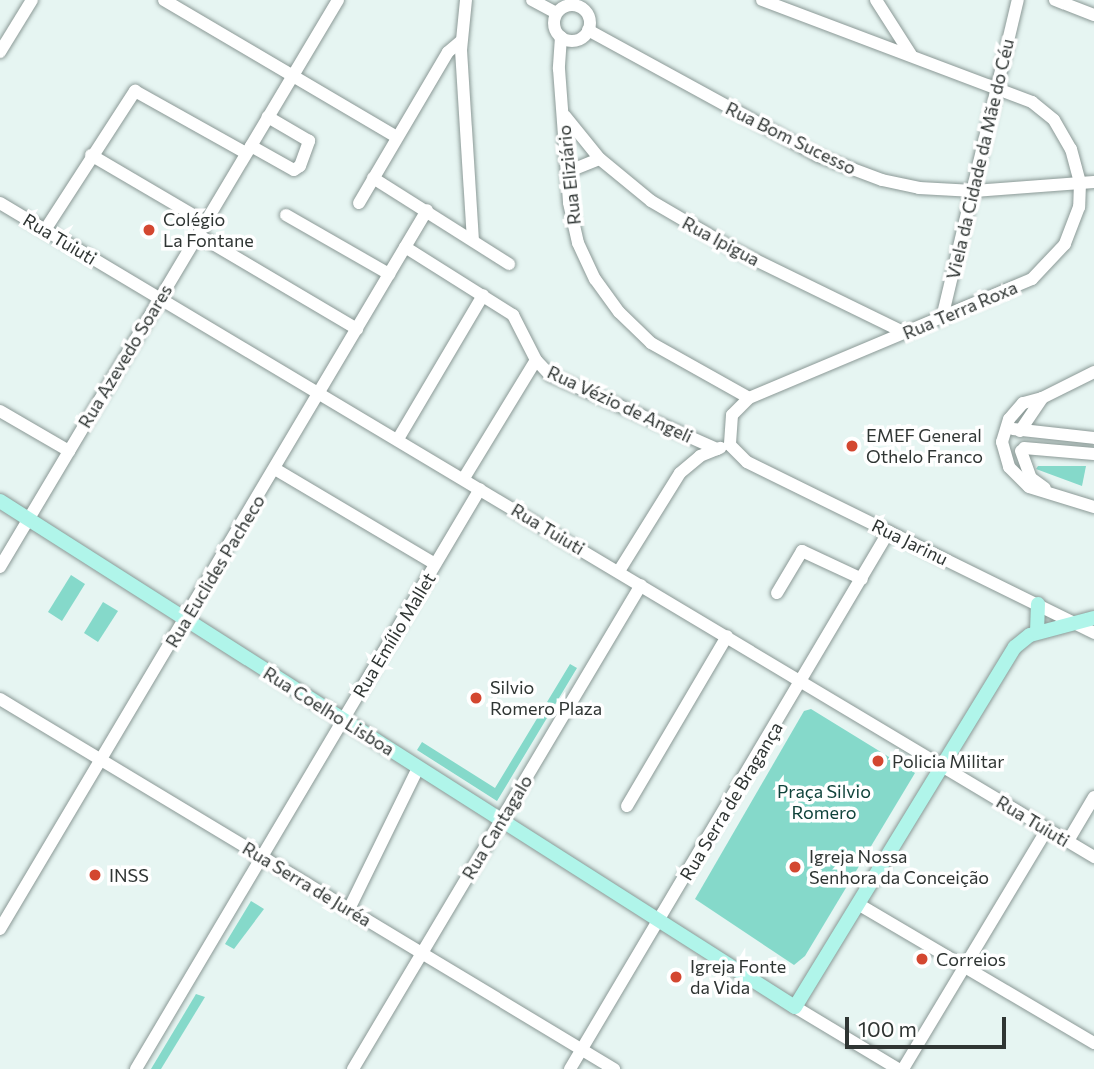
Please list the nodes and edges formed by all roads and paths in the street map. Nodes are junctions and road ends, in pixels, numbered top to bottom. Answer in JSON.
{"nodes":[{"id":1,"x":32,"y":0,"type":"edge"},
{"id":2,"x":164,"y":0,"type":"edge"},
{"id":3,"x":338,"y":0,"type":"edge"},
{"id":4,"x":467,"y":0,"type":"edge"},
{"id":5,"x":532,"y":0,"type":"edge"},
{"id":6,"x":762,"y":0,"type":"edge"},
{"id":7,"x":876,"y":0,"type":"edge"},
{"id":8,"x":1018,"y":0,"type":"edge"},
{"id":9,"x":1055,"y":0,"type":"edge"},
{"id":10,"x":583,"y":3,"type":"edge"},
{"id":11,"x":556,"y":13,"type":"junction"},
{"id":12,"x":1094,"y":15,"type":"edge"},
{"id":13,"x":588,"y":30,"type":"junction"},
{"id":14,"x":561,"y":37,"type":"junction"},
{"id":15,"x":461,"y":41,"type":"junction"},
{"id":16,"x":0,"y":52,"type":"edge"},
{"id":17,"x":911,"y":55,"type":"junction"},
{"id":18,"x":293,"y":74,"type":"junction"},
{"id":19,"x":998,"y":87,"type":"junction"},
{"id":20,"x":563,"y":113,"type":"junction"},
{"id":21,"x":268,"y":117,"type":"junction"},
{"id":22,"x":397,"y":136,"type":"junction"},
{"id":23,"x":249,"y":149,"type":"junction"},
{"id":24,"x":91,"y":155,"type":"junction"},
{"id":25,"x":600,"y":159,"type":"junction"},
{"id":26,"x":567,"y":172,"type":"junction"},
{"id":27,"x":373,"y":178,"type":"junction"},
{"id":28,"x":1094,"y":182,"type":"edge"},
{"id":29,"x":1080,"y":183,"type":"junction"},
{"id":30,"x":974,"y":191,"type":"junction"},
{"id":31,"x":0,"y":203,"type":"edge"},
{"id":32,"x":359,"y":203,"type":"dead end"},
{"id":33,"x":427,"y":210,"type":"junction"},
{"id":34,"x":286,"y":215,"type":"dead end"},
{"id":35,"x":205,"y":222,"type":"junction"},
{"id":36,"x":46,"y":230,"type":"junction"},
{"id":37,"x":198,"y":235,"type":"junction"},
{"id":38,"x":473,"y":239,"type":"junction"},
{"id":39,"x":405,"y":247,"type":"junction"},
{"id":40,"x":509,"y":264,"type":"dead end"},
{"id":41,"x":388,"y":274,"type":"junction"},
{"id":42,"x":483,"y":295,"type":"junction"},
{"id":43,"x":160,"y":298,"type":"junction"},
{"id":44,"x":942,"y":318,"type":"junction"},
{"id":45,"x":356,"y":329,"type":"junction"},
{"id":46,"x":905,"y":334,"type":"junction"},
{"id":47,"x":536,"y":360,"type":"junction"},
{"id":48,"x":1094,"y":372,"type":"edge"},
{"id":49,"x":319,"y":393,"type":"junction"},
{"id":50,"x":749,"y":398,"type":"junction"},
{"id":51,"x":0,"y":411,"type":"edge"},
{"id":52,"x":1016,"y":431,"type":"junction"},
{"id":53,"x":1094,"y":438,"type":"edge"},
{"id":54,"x":398,"y":439,"type":"junction"},
{"id":55,"x":730,"y":444,"type":"junction"},
{"id":56,"x":1003,"y":446,"type":"junction"},
{"id":57,"x":717,"y":449,"type":"junction"},
{"id":58,"x":1023,"y":449,"type":"junction"},
{"id":59,"x":69,"y":451,"type":"junction"},
{"id":60,"x":1094,"y":454,"type":"edge"},
{"id":61,"x":275,"y":468,"type":"junction"},
{"id":62,"x":464,"y":478,"type":"junction"},
{"id":63,"x":480,"y":489,"type":"junction"},
{"id":64,"x":1057,"y":496,"type":"junction"},
{"id":65,"x":0,"y":501,"type":"edge"},
{"id":66,"x":1094,"y":507,"type":"edge"},
{"id":67,"x":29,"y":519,"type":"junction"},
{"id":68,"x":889,"y":531,"type":"junction"},
{"id":69,"x":435,"y":564,"type":"junction"},
{"id":70,"x":0,"y":567,"type":"edge"},
{"id":71,"x":619,"y":571,"type":"junction"},
{"id":72,"x":862,"y":579,"type":"junction"},
{"id":73,"x":641,"y":585,"type":"junction"},
{"id":74,"x":777,"y":593,"type":"dead end"},
{"id":75,"x":1038,"y":604,"type":"junction"},
{"id":76,"x":1094,"y":618,"type":"edge"},
{"id":77,"x":186,"y":620,"type":"junction"},
{"id":78,"x":1076,"y":623,"type":"junction"},
{"id":79,"x":1037,"y":632,"type":"junction"},
{"id":80,"x":1094,"y":633,"type":"edge"},
{"id":81,"x":727,"y":636,"type":"junction"},
{"id":82,"x":802,"y":681,"type":"junction"},
{"id":83,"x":0,"y":699,"type":"edge"},
{"id":84,"x":344,"y":720,"type":"junction"},
{"id":85,"x":101,"y":760,"type":"junction"},
{"id":86,"x":942,"y":767,"type":"junction"},
{"id":87,"x":418,"y":768,"type":"junction"},
{"id":88,"x":1094,"y":797,"type":"edge"},
{"id":89,"x":627,"y":806,"type":"dead end"},
{"id":90,"x":502,"y":820,"type":"junction"},
{"id":91,"x":1047,"y":829,"type":"junction"},
{"id":92,"x":1068,"y":841,"type":"junction"},
{"id":93,"x":262,"y":857,"type":"junction"},
{"id":94,"x":1094,"y":857,"type":"edge"},
{"id":95,"x":858,"y":904,"type":"junction"},
{"id":96,"x":349,"y":909,"type":"junction"},
{"id":97,"x":659,"y":920,"type":"junction"},
{"id":98,"x":0,"y":929,"type":"edge"},
{"id":99,"x":422,"y":953,"type":"junction"},
{"id":100,"x":964,"y":967,"type":"junction"},
{"id":101,"x":795,"y":1007,"type":"junction"},
{"id":102,"x":1094,"y":1044,"type":"edge"},
{"id":103,"x":582,"y":1049,"type":"junction"},
{"id":104,"x":136,"y":1069,"type":"edge"},
{"id":105,"x":353,"y":1069,"type":"edge"},
{"id":106,"x":570,"y":1069,"type":"edge"},
{"id":107,"x":614,"y":1069,"type":"edge"},
{"id":108,"x":898,"y":1069,"type":"edge"},
{"id":109,"x":903,"y":1069,"type":"edge"}],
"edges":[{"from":1,"to":16,"type":"street"},
{"from":2,"to":18,"type":"street"},
{"from":3,"to":18,"type":"street","name":"Rua Azevedo Soares"},
{"from":4,"to":15,"type":"street"},
{"from":5,"to":11,"type":"street"},
{"from":6,"to":17,"type":"street","name":"Rua Terra Roxa"},
{"from":7,"to":17,"type":"street"},
{"from":8,"to":19,"type":"street","name":"Viela da Cidade da Mãe do Céu"},
{"from":9,"to":12,"type":"street"},
{"from":10,"to":11,"type":"street"},
{"from":10,"to":13,"type":"street"},
{"from":11,"to":14,"type":"street"},
{"from":13,"to":14,"type":"street"},
{"from":13,"to":30,"type":"street","name":"Rua Bom Sucesso"},
{"from":14,"to":20,"type":"street","name":"Rua Eliziário"},
{"from":15,"to":22,"type":"street"},
{"from":15,"to":38,"type":"street"},
{"from":17,"to":19,"type":"street","name":"Rua Terra Roxa"},
{"from":18,"to":21,"type":"street","name":"Rua Azevedo Soares"},
{"from":18,"to":22,"type":"street"},
{"from":19,"to":29,"type":"street","name":"Rua Terra Roxa"},
{"from":19,"to":30,"type":"street","name":"Viela da Cidade da Mãe do Céu"},
{"from":20,"to":25,"type":"street","name":"Rua Ipigua"},
{"from":20,"to":26,"type":"street","name":"Rua Eliziário"},
{"from":21,"to":23,"type":"street","name":"Rua Azevedo Soares"},
{"from":21,"to":23,"type":"street"},
{"from":22,"to":27,"type":"street"},
{"from":23,"to":24,"type":"street"},
{"from":23,"to":35,"type":"street","name":"Rua Azevedo Soares"},
{"from":24,"to":35,"type":"street"},
{"from":24,"to":36,"type":"street"},
{"from":25,"to":26,"type":"street"},
{"from":25,"to":46,"type":"street","name":"Rua Ipigua"},
{"from":26,"to":50,"type":"street","name":"Rua Eliziário"},
{"from":27,"to":32,"type":"street"},
{"from":27,"to":33,"type":"street"},
{"from":28,"to":29,"type":"street","name":"Rua Bom Sucesso"},
{"from":29,"to":30,"type":"street","name":"Rua Bom Sucesso"},
{"from":29,"to":44,"type":"street","name":"Rua Terra Roxa"},
{"from":30,"to":44,"type":"street","name":"Viela da Cidade da Mãe do Céu"},
{"from":31,"to":36,"type":"street","name":"Rua Tuiuti"},
{"from":33,"to":38,"type":"street"},
{"from":33,"to":39,"type":"street","name":"Rua Euclides Pacheco"},
{"from":34,"to":41,"type":"street"},
{"from":35,"to":37,"type":"street","name":"Rua Azevedo Soares"},
{"from":36,"to":43,"type":"street","name":"Rua Tuiuti"},
{"from":37,"to":43,"type":"street","name":"Rua Azevedo Soares"},
{"from":37,"to":45,"type":"street"},
{"from":38,"to":40,"type":"street"},
{"from":39,"to":41,"type":"street","name":"Rua Euclides Pacheco"},
{"from":39,"to":42,"type":"street","name":"Rua Vézio de Angeli"},
{"from":41,"to":45,"type":"street","name":"Rua Euclides Pacheco"},
{"from":42,"to":47,"type":"street","name":"Rua Vézio de Angeli"},
{"from":42,"to":54,"type":"street"},
{"from":43,"to":49,"type":"street","name":"Rua Tuiuti"},
{"from":43,"to":59,"type":"street","name":"Rua Azevedo Soares"},
{"from":44,"to":46,"type":"street","name":"Rua Terra Roxa"},
{"from":45,"to":49,"type":"street","name":"Rua Euclides Pacheco"},
{"from":46,"to":50,"type":"street","name":"Rua Terra Roxa"},
{"from":47,"to":57,"type":"street","name":"Rua Vézio de Angeli"},
{"from":47,"to":62,"type":"street"},
{"from":48,"to":52,"type":"street"},
{"from":49,"to":54,"type":"street","name":"Rua Tuiuti"},
{"from":49,"to":61,"type":"street","name":"Rua Euclides Pacheco"},
{"from":50,"to":55,"type":"street"},
{"from":51,"to":59,"type":"street"},
{"from":52,"to":53,"type":"street"},
{"from":52,"to":56,"type":"street"},
{"from":52,"to":58,"type":"street"},
{"from":54,"to":62,"type":"street","name":"Rua Tuiuti"},
{"from":55,"to":57,"type":"street"},
{"from":55,"to":68,"type":"street","name":"Rua Jarinu"},
{"from":56,"to":58,"type":"street"},
{"from":56,"to":64,"type":"street"},
{"from":57,"to":71,"type":"street"},
{"from":58,"to":60,"type":"street"},
{"from":58,"to":64,"type":"street"},
{"from":59,"to":67,"type":"street","name":"Rua Azevedo Soares"},
{"from":61,"to":69,"type":"street"},
{"from":61,"to":77,"type":"street","name":"Rua Euclides Pacheco"},
{"from":62,"to":63,"type":"street","name":"Rua Tuiuti"},
{"from":63,"to":69,"type":"street","name":"Rua Emílio Mallet"},
{"from":63,"to":71,"type":"street","name":"Rua Tuiuti"},
{"from":64,"to":66,"type":"street"},
{"from":65,"to":67,"type":"main road","name":"Rua Coelho Lisboa"},
{"from":67,"to":70,"type":"street","name":"Rua Azevedo Soares"},
{"from":67,"to":77,"type":"main road","name":"Rua Coelho Lisboa"},
{"from":68,"to":72,"type":"street","name":"Rua Serra de Bragança"},
{"from":68,"to":75,"type":"street","name":"Rua Jarinu"},
{"from":69,"to":84,"type":"street","name":"Rua Emílio Mallet"},
{"from":71,"to":73,"type":"street","name":"Rua Tuiuti"},
{"from":72,"to":74,"type":"street"},
{"from":72,"to":82,"type":"street","name":"Rua Serra de Bragança"},
{"from":73,"to":81,"type":"street","name":"Rua Tuiuti"},
{"from":73,"to":90,"type":"street","name":"Rua Cantagalo"},
{"from":75,"to":78,"type":"street","name":"Rua Jarinu"},
{"from":75,"to":79,"type":"main road"},
{"from":76,"to":78,"type":"main road"},
{"from":77,"to":84,"type":"main road","name":"Rua Coelho Lisboa"},
{"from":77,"to":85,"type":"street","name":"Rua Euclides Pacheco"},
{"from":78,"to":79,"type":"main road"},
{"from":78,"to":80,"type":"street","name":"Rua Jarinu"},
{"from":79,"to":86,"type":"main road"},
{"from":81,"to":82,"type":"street","name":"Rua Tuiuti"},
{"from":81,"to":89,"type":"street"},
{"from":82,"to":86,"type":"street","name":"Rua Tuiuti"},
{"from":82,"to":97,"type":"street","name":"Rua Serra de Bragança"},
{"from":83,"to":85,"type":"street","name":"Rua Serra de Juréa"},
{"from":84,"to":87,"type":"main road","name":"Rua Coelho Lisboa"},
{"from":84,"to":93,"type":"street","name":"Rua Emílio Mallet"},
{"from":85,"to":93,"type":"street","name":"Rua Serra de Juréa"},
{"from":85,"to":98,"type":"street","name":"Rua Euclides Pacheco"},
{"from":86,"to":91,"type":"street","name":"Rua Tuiuti"},
{"from":86,"to":95,"type":"main road"},
{"from":87,"to":90,"type":"main road","name":"Rua Coelho Lisboa"},
{"from":87,"to":96,"type":"street"},
{"from":88,"to":92,"type":"street"},
{"from":90,"to":97,"type":"main road","name":"Rua Coelho Lisboa"},
{"from":90,"to":99,"type":"street","name":"Rua Cantagalo"},
{"from":91,"to":92,"type":"street","name":"Rua Tuiuti"},
{"from":91,"to":100,"type":"street"},
{"from":92,"to":94,"type":"street","name":"Rua Tuiuti"},
{"from":93,"to":96,"type":"street","name":"Rua Serra de Juréa"},
{"from":93,"to":104,"type":"street","name":"Rua Emílio Mallet"},
{"from":95,"to":100,"type":"street"},
{"from":95,"to":101,"type":"main road"},
{"from":96,"to":99,"type":"street","name":"Rua Serra de Juréa"},
{"from":97,"to":101,"type":"main road"},
{"from":97,"to":103,"type":"street","name":"Rua Serra de Bragança"},
{"from":99,"to":103,"type":"street","name":"Rua Serra de Juréa"},
{"from":99,"to":105,"type":"street","name":"Rua Cantagalo"},
{"from":100,"to":102,"type":"street"},
{"from":100,"to":109,"type":"street"},
{"from":101,"to":108,"type":"street"},
{"from":103,"to":106,"type":"street","name":"Rua Serra de Bragança"},
{"from":103,"to":107,"type":"street","name":"Rua Serra de Juréa"}]}
